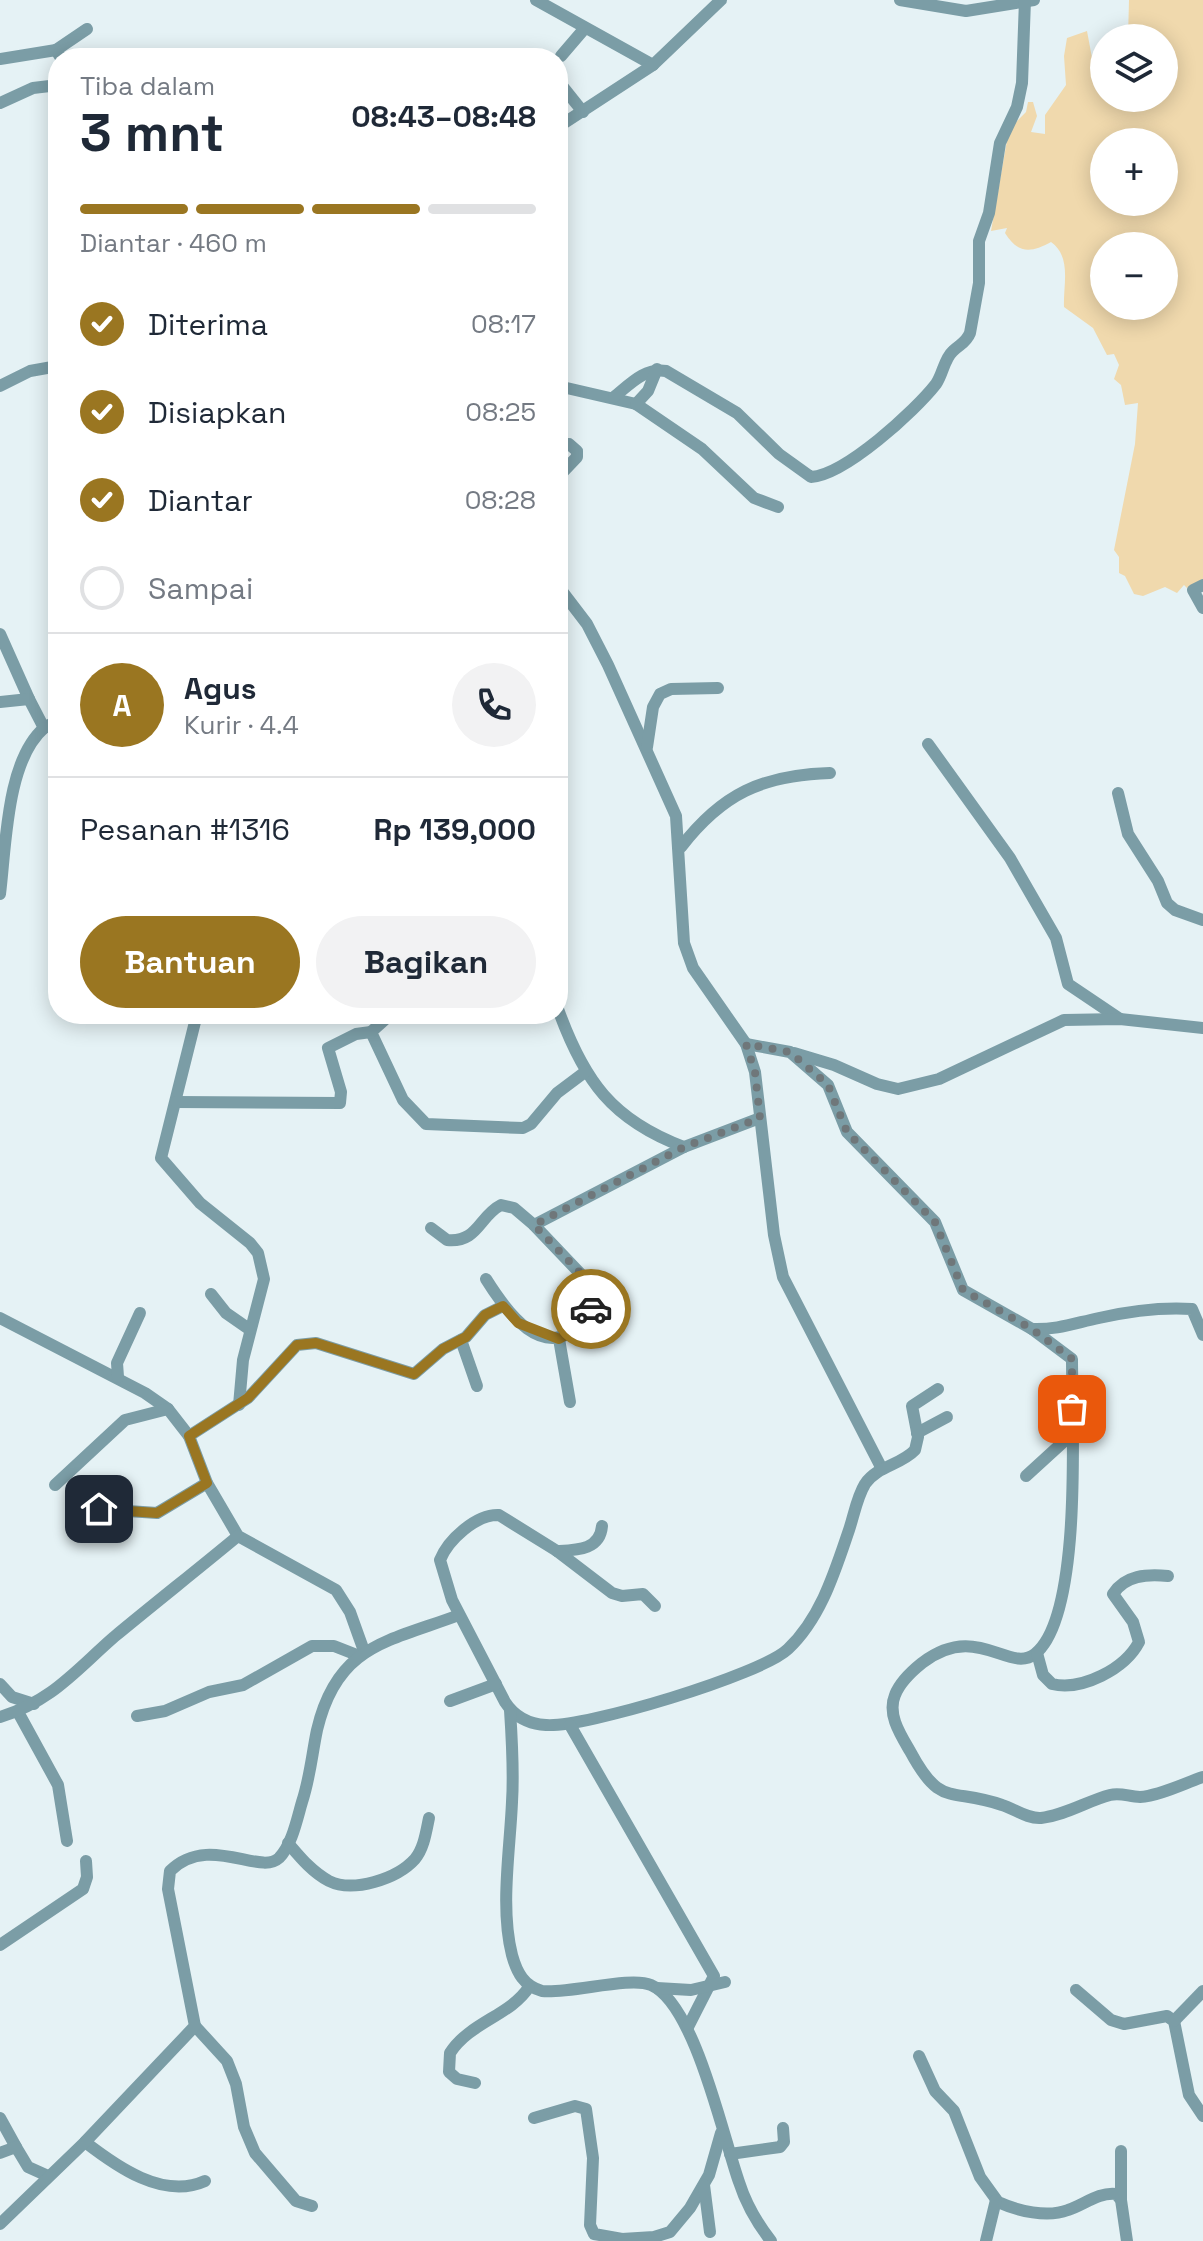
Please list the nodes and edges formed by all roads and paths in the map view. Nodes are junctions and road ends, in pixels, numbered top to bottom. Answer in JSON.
{"nodes":[{"id":1,"x":536,"y":0,"type":"edge"},
{"id":2,"x":721,"y":0,"type":"edge"},
{"id":3,"x":900,"y":0,"type":"edge"},
{"id":4,"x":1028,"y":1,"type":"edge"},
{"id":5,"x":585,"y":28,"type":"junction"},
{"id":6,"x":87,"y":29,"type":"dead end"},
{"id":7,"x":65,"y":48,"type":"edge"},
{"id":8,"x":568,"y":48,"type":"edge"},
{"id":9,"x":48,"y":55,"type":"edge"},
{"id":10,"x":0,"y":59,"type":"edge"},
{"id":11,"x":653,"y":65,"type":"junction"},
{"id":12,"x":48,"y":86,"type":"edge"},
{"id":13,"x":568,"y":93,"type":"edge"},
{"id":14,"x":0,"y":103,"type":"edge"},
{"id":15,"x":583,"y":112,"type":"junction"},
{"id":16,"x":568,"y":121,"type":"edge"},
{"id":17,"x":48,"y":368,"type":"edge"},
{"id":18,"x":657,"y":369,"type":"junction"},
{"id":19,"x":0,"y":386,"type":"edge"},
{"id":20,"x":568,"y":388,"type":"edge"},
{"id":21,"x":614,"y":397,"type":"junction"},
{"id":22,"x":636,"y":404,"type":"junction"},
{"id":23,"x":569,"y":444,"type":"dead end"},
{"id":24,"x":568,"y":466,"type":"edge"},
{"id":25,"x":778,"y":507,"type":"dead end"},
{"id":26,"x":1203,"y":585,"type":"edge"},
{"id":27,"x":568,"y":599,"type":"edge"},
{"id":28,"x":1203,"y":608,"type":"edge"},
{"id":29,"x":0,"y":634,"type":"edge"},
{"id":30,"x":718,"y":688,"type":"dead end"},
{"id":31,"x":29,"y":699,"type":"junction"},
{"id":32,"x":0,"y":702,"type":"edge"},
{"id":33,"x":48,"y":726,"type":"edge"},
{"id":34,"x":44,"y":728,"type":"junction"},
{"id":35,"x":928,"y":744,"type":"dead end"},
{"id":36,"x":647,"y":747,"type":"junction"},
{"id":37,"x":830,"y":773,"type":"dead end"},
{"id":38,"x":1118,"y":793,"type":"dead end"},
{"id":39,"x":681,"y":847,"type":"junction"},
{"id":40,"x":0,"y":894,"type":"edge"},
{"id":41,"x":1203,"y":920,"type":"edge"},
{"id":42,"x":1120,"y":1019,"type":"junction"},
{"id":43,"x":194,"y":1024,"type":"edge"},
{"id":44,"x":380,"y":1024,"type":"edge"},
{"id":45,"x":564,"y":1024,"type":"edge"},
{"id":46,"x":1203,"y":1028,"type":"edge"},
{"id":47,"x":371,"y":1032,"type":"junction"},
{"id":48,"x":746,"y":1044,"type":"junction"},
{"id":49,"x":790,"y":1052,"type":"junction"},
{"id":50,"x":585,"y":1072,"type":"junction"},
{"id":51,"x":176,"y":1102,"type":"junction"},
{"id":52,"x":760,"y":1118,"type":"junction"},
{"id":53,"x":684,"y":1147,"type":"junction"},
{"id":54,"x":534,"y":1225,"type":"junction"},
{"id":55,"x":431,"y":1228,"type":"dead end"},
{"id":56,"x":486,"y":1279,"type":"dead end"},
{"id":57,"x":211,"y":1294,"type":"dead end"},
{"id":58,"x":503,"y":1306,"type":"junction"},
{"id":59,"x":140,"y":1313,"type":"dead end"},
{"id":60,"x":0,"y":1318,"type":"edge"},
{"id":61,"x":249,"y":1329,"type":"junction"},
{"id":62,"x":1032,"y":1329,"type":"junction"},
{"id":63,"x":1203,"y":1335,"type":"edge"},
{"id":64,"x":559,"y":1339,"type":"junction"},
{"id":65,"x":461,"y":1340,"type":"junction"},
{"id":66,"x":118,"y":1377,"type":"junction"},
{"id":67,"x":477,"y":1386,"type":"dead end"},
{"id":68,"x":938,"y":1389,"type":"dead end"},
{"id":69,"x":570,"y":1402,"type":"dead end"},
{"id":70,"x":239,"y":1405,"type":"junction"},
{"id":71,"x":168,"y":1409,"type":"junction"},
{"id":72,"x":947,"y":1417,"type":"dead end"},
{"id":73,"x":917,"y":1433,"type":"junction"},
{"id":74,"x":1072,"y":1434,"type":"junction"},
{"id":75,"x":189,"y":1436,"type":"junction"},
{"id":76,"x":882,"y":1469,"type":"junction"},
{"id":77,"x":1026,"y":1476,"type":"dead end"},
{"id":78,"x":207,"y":1483,"type":"junction"},
{"id":79,"x":55,"y":1485,"type":"dead end"},
{"id":80,"x":88,"y":1512,"type":"dead end"},
{"id":81,"x":602,"y":1526,"type":"dead end"},
{"id":82,"x":238,"y":1536,"type":"junction"},
{"id":83,"x":557,"y":1551,"type":"junction"},
{"id":84,"x":1168,"y":1576,"type":"dead end"},
{"id":85,"x":655,"y":1606,"type":"dead end"},
{"id":86,"x":459,"y":1615,"type":"junction"},
{"id":87,"x":360,"y":1653,"type":"junction"},
{"id":88,"x":1037,"y":1653,"type":"junction"},
{"id":89,"x":0,"y":1684,"type":"edge"},
{"id":90,"x":496,"y":1684,"type":"junction"},
{"id":91,"x":450,"y":1701,"type":"dead end"},
{"id":92,"x":34,"y":1704,"type":"junction"},
{"id":93,"x":510,"y":1710,"type":"junction"},
{"id":94,"x":18,"y":1712,"type":"junction"},
{"id":95,"x":137,"y":1716,"type":"dead end"},
{"id":96,"x":0,"y":1717,"type":"edge"},
{"id":97,"x":570,"y":1725,"type":"junction"},
{"id":98,"x":1203,"y":1777,"type":"edge"},
{"id":99,"x":429,"y":1818,"type":"dead end"},
{"id":100,"x":67,"y":1841,"type":"dead end"},
{"id":101,"x":288,"y":1843,"type":"junction"},
{"id":102,"x":86,"y":1861,"type":"dead end"},
{"id":103,"x":0,"y":1945,"type":"edge"},
{"id":104,"x":725,"y":1982,"type":"dead end"},
{"id":105,"x":529,"y":1987,"type":"junction"},
{"id":106,"x":654,"y":1987,"type":"junction"},
{"id":107,"x":710,"y":1987,"type":"junction"},
{"id":108,"x":1076,"y":1990,"type":"dead end"},
{"id":109,"x":1203,"y":1991,"type":"edge"},
{"id":110,"x":1174,"y":2021,"type":"junction"},
{"id":111,"x":195,"y":2026,"type":"junction"},
{"id":112,"x":688,"y":2027,"type":"junction"},
{"id":113,"x":919,"y":2056,"type":"dead end"},
{"id":114,"x":475,"y":2083,"type":"dead end"},
{"id":115,"x":1203,"y":2116,"type":"edge"},
{"id":116,"x":0,"y":2118,"type":"edge"},
{"id":117,"x":534,"y":2118,"type":"dead end"},
{"id":118,"x":783,"y":2128,"type":"dead end"},
{"id":119,"x":721,"y":2132,"type":"junction"},
{"id":120,"x":85,"y":2142,"type":"junction"},
{"id":121,"x":16,"y":2147,"type":"junction"},
{"id":122,"x":1121,"y":2151,"type":"dead end"},
{"id":123,"x":0,"y":2153,"type":"edge"},
{"id":124,"x":730,"y":2154,"type":"junction"},
{"id":125,"x":48,"y":2176,"type":"junction"},
{"id":126,"x":205,"y":2181,"type":"dead end"},
{"id":127,"x":704,"y":2185,"type":"junction"},
{"id":128,"x":996,"y":2200,"type":"junction"},
{"id":129,"x":1121,"y":2200,"type":"junction"},
{"id":130,"x":312,"y":2206,"type":"dead end"},
{"id":131,"x":0,"y":2224,"type":"edge"},
{"id":132,"x":710,"y":2232,"type":"dead end"},
{"id":133,"x":660,"y":2238,"type":"edge"},
{"id":134,"x":771,"y":2241,"type":"edge"},
{"id":135,"x":986,"y":2241,"type":"edge"},
{"id":136,"x":1127,"y":2241,"type":"edge"}],
"edges":[{"from":1,"to":5,"type":"street"},
{"from":2,"to":11,"type":"street"},
{"from":3,"to":4,"type":"street"},
{"from":4,"to":18,"type":"street"},
{"from":5,"to":8,"type":"street"},
{"from":5,"to":11,"type":"street"},
{"from":6,"to":7,"type":"street"},
{"from":9,"to":10,"type":"street"},
{"from":11,"to":15,"type":"street"},
{"from":12,"to":14,"type":"street"},
{"from":13,"to":15,"type":"street"},
{"from":15,"to":16,"type":"street"},
{"from":17,"to":19,"type":"street"},
{"from":18,"to":21,"type":"street"},
{"from":18,"to":22,"type":"street"},
{"from":20,"to":21,"type":"street"},
{"from":21,"to":22,"type":"street"},
{"from":22,"to":25,"type":"street"},
{"from":23,"to":24,"type":"street"},
{"from":26,"to":28,"type":"street"},
{"from":27,"to":36,"type":"street"},
{"from":29,"to":31,"type":"street"},
{"from":30,"to":36,"type":"street"},
{"from":31,"to":32,"type":"street"},
{"from":31,"to":34,"type":"street"},
{"from":33,"to":34,"type":"street"},
{"from":34,"to":40,"type":"street"},
{"from":35,"to":42,"type":"street"},
{"from":36,"to":39,"type":"street"},
{"from":37,"to":39,"type":"street"},
{"from":38,"to":41,"type":"street"},
{"from":39,"to":48,"type":"street"},
{"from":42,"to":46,"type":"street"},
{"from":42,"to":49,"type":"street"},
{"from":43,"to":51,"type":"street"},
{"from":44,"to":47,"type":"street"},
{"from":45,"to":50,"type":"street"},
{"from":47,"to":50,"type":"street"},
{"from":47,"to":51,"type":"street"},
{"from":48,"to":49,"type":"street"},
{"from":48,"to":52,"type":"street"},
{"from":49,"to":62,"type":"street"},
{"from":50,"to":53,"type":"street"},
{"from":51,"to":61,"type":"street"},
{"from":52,"to":53,"type":"street"},
{"from":52,"to":76,"type":"street"},
{"from":53,"to":54,"type":"street"},
{"from":54,"to":55,"type":"street"},
{"from":54,"to":64,"type":"street"},
{"from":56,"to":58,"type":"street"},
{"from":57,"to":61,"type":"street"},
{"from":58,"to":64,"type":"street"},
{"from":58,"to":65,"type":"street"},
{"from":59,"to":66,"type":"street"},
{"from":60,"to":66,"type":"street"},
{"from":61,"to":70,"type":"street"},
{"from":62,"to":63,"type":"street"},
{"from":62,"to":74,"type":"street"},
{"from":64,"to":69,"type":"street"},
{"from":65,"to":67,"type":"street"},
{"from":65,"to":70,"type":"street"},
{"from":66,"to":71,"type":"street"},
{"from":68,"to":73,"type":"street"},
{"from":70,"to":75,"type":"street"},
{"from":71,"to":75,"type":"street"},
{"from":71,"to":79,"type":"street"},
{"from":72,"to":73,"type":"street"},
{"from":73,"to":76,"type":"street"},
{"from":74,"to":77,"type":"street"},
{"from":74,"to":88,"type":"street"},
{"from":75,"to":78,"type":"street"},
{"from":76,"to":97,"type":"street"},
{"from":78,"to":80,"type":"street"},
{"from":78,"to":82,"type":"street"},
{"from":81,"to":83,"type":"street"},
{"from":82,"to":87,"type":"street"},
{"from":82,"to":92,"type":"street"},
{"from":83,"to":85,"type":"street"},
{"from":83,"to":86,"type":"street"},
{"from":84,"to":88,"type":"street"},
{"from":86,"to":87,"type":"street"},
{"from":86,"to":90,"type":"street"},
{"from":87,"to":95,"type":"street"},
{"from":87,"to":101,"type":"street"},
{"from":88,"to":98,"type":"street"},
{"from":89,"to":92,"type":"street"},
{"from":90,"to":91,"type":"street"},
{"from":90,"to":93,"type":"street"},
{"from":92,"to":94,"type":"street"},
{"from":93,"to":97,"type":"street"},
{"from":93,"to":105,"type":"street"},
{"from":94,"to":96,"type":"street"},
{"from":94,"to":100,"type":"street"},
{"from":97,"to":107,"type":"street"},
{"from":99,"to":101,"type":"street"},
{"from":101,"to":111,"type":"street"},
{"from":102,"to":103,"type":"street"},
{"from":104,"to":107,"type":"street"},
{"from":105,"to":106,"type":"street"},
{"from":105,"to":114,"type":"street"},
{"from":106,"to":107,"type":"street"},
{"from":106,"to":112,"type":"street"},
{"from":107,"to":112,"type":"street"},
{"from":108,"to":110,"type":"street"},
{"from":109,"to":110,"type":"street"},
{"from":110,"to":115,"type":"street"},
{"from":111,"to":120,"type":"street"},
{"from":111,"to":130,"type":"street"},
{"from":112,"to":119,"type":"street"},
{"from":113,"to":128,"type":"street"},
{"from":116,"to":121,"type":"street"},
{"from":117,"to":133,"type":"street"},
{"from":118,"to":124,"type":"street"},
{"from":119,"to":124,"type":"street"},
{"from":119,"to":127,"type":"street"},
{"from":120,"to":125,"type":"street"},
{"from":120,"to":126,"type":"street"},
{"from":121,"to":123,"type":"street"},
{"from":121,"to":125,"type":"street"},
{"from":122,"to":129,"type":"street"},
{"from":124,"to":134,"type":"street"},
{"from":125,"to":131,"type":"street"},
{"from":127,"to":132,"type":"street"},
{"from":127,"to":133,"type":"street"},
{"from":128,"to":129,"type":"street"},
{"from":128,"to":135,"type":"street"},
{"from":129,"to":136,"type":"street"}]}
